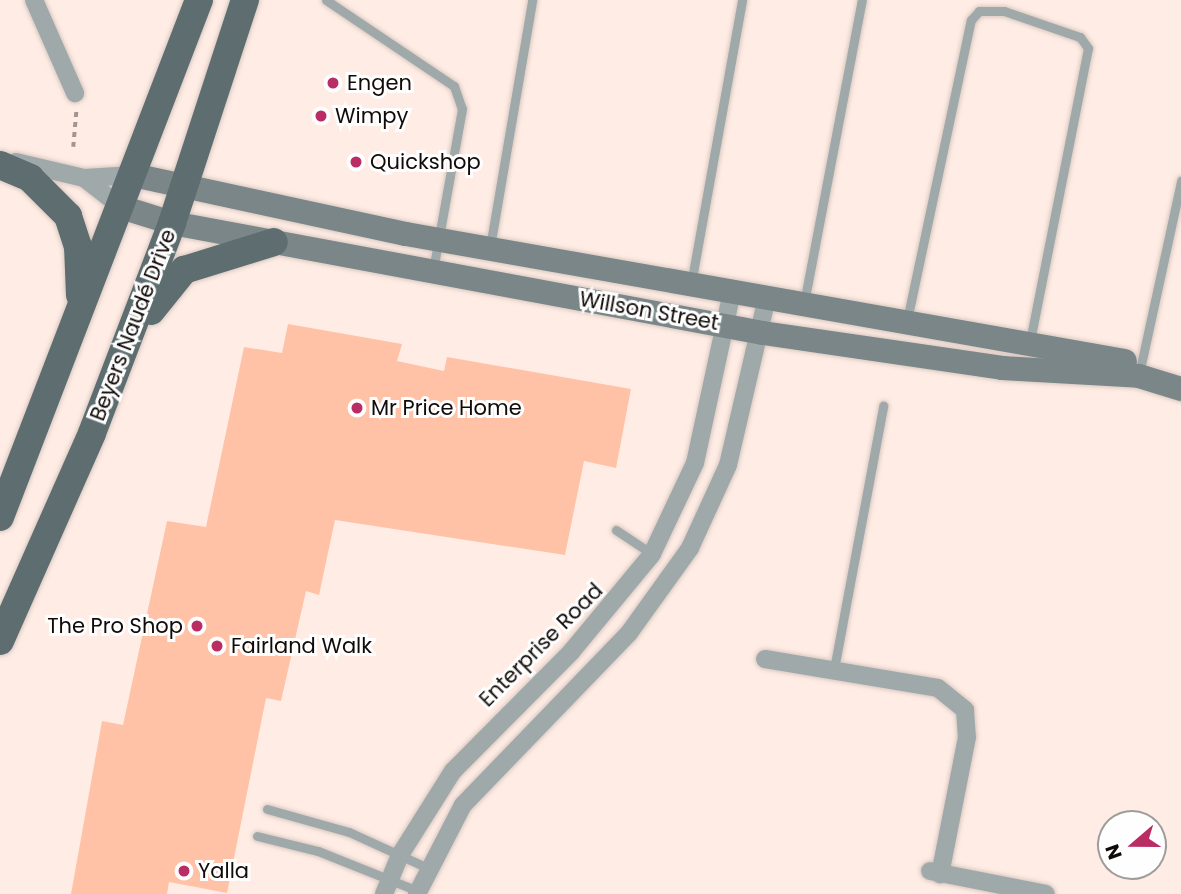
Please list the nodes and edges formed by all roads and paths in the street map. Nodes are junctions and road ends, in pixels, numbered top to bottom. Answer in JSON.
{"nodes":[{"id":1,"x":34,"y":0,"type":"edge"},
{"id":2,"x":199,"y":0,"type":"edge"},
{"id":3,"x":245,"y":0,"type":"edge"},
{"id":4,"x":327,"y":0,"type":"edge"},
{"id":5,"x":532,"y":0,"type":"edge"},
{"id":6,"x":742,"y":0,"type":"edge"},
{"id":7,"x":862,"y":0,"type":"edge"},
{"id":8,"x":75,"y":93,"type":"joint"},
{"id":9,"x":73,"y":147,"type":"dead end"},
{"id":10,"x":0,"y":163,"type":"edge"},
{"id":11,"x":133,"y":175,"type":"junction"},
{"id":12,"x":85,"y":178,"type":"junction"},
{"id":13,"x":1181,"y":181,"type":"edge"},
{"id":14,"x":185,"y":186,"type":"junction"},
{"id":15,"x":121,"y":206,"type":"junction"},
{"id":16,"x":172,"y":223,"type":"junction"},
{"id":17,"x":440,"y":239,"type":"junction"},
{"id":18,"x":274,"y":242,"type":"junction"},
{"id":19,"x":490,"y":249,"type":"junction"},
{"id":20,"x":433,"y":272,"type":"junction"},
{"id":21,"x":691,"y":284,"type":"junction"},
{"id":22,"x":732,"y":292,"type":"junction"},
{"id":23,"x":766,"y":297,"type":"junction"},
{"id":24,"x":803,"y":304,"type":"junction"},
{"id":25,"x":76,"y":322,"type":"junction"},
{"id":26,"x":906,"y":324,"type":"junction"},
{"id":27,"x":728,"y":326,"type":"junction"},
{"id":28,"x":763,"y":333,"type":"junction"},
{"id":29,"x":1029,"y":347,"type":"junction"},
{"id":30,"x":1140,"y":370,"type":"junction"},
{"id":31,"x":1181,"y":372,"type":"edge"},
{"id":32,"x":1181,"y":389,"type":"edge"},
{"id":33,"x":883,"y":406,"type":"dead end"},
{"id":34,"x":92,"y":433,"type":"junction"},
{"id":35,"x":3,"y":505,"type":"edge"},
{"id":36,"x":616,"y":530,"type":"dead end"},
{"id":37,"x":652,"y":554,"type":"junction"},
{"id":38,"x":0,"y":641,"type":"edge"},
{"id":39,"x":765,"y":659,"type":"dead end"},
{"id":40,"x":834,"y":669,"type":"junction"},
{"id":41,"x":267,"y":809,"type":"dead end"},
{"id":42,"x":257,"y":836,"type":"dead end"},
{"id":43,"x":400,"y":855,"type":"junction"},
{"id":44,"x":428,"y":868,"type":"junction"},
{"id":45,"x":386,"y":887,"type":"edge"},
{"id":46,"x":418,"y":893,"type":"edge"},
{"id":47,"x":1046,"y":894,"type":"edge"}],
"edges":[{"from":1,"to":8,"type":"street"},
{"from":2,"to":11,"type":"main road"},
{"from":3,"to":14,"type":"main road","name":"Beyers Naudé Drive"},
{"from":4,"to":17,"type":"lane"},
{"from":5,"to":19,"type":"lane"},
{"from":6,"to":21,"type":"lane"},
{"from":7,"to":24,"type":"lane"},
{"from":8,"to":9,"type":"path"},
{"from":10,"to":12,"type":"street"},
{"from":10,"to":25,"type":"main road"},
{"from":11,"to":12,"type":"street"},
{"from":11,"to":14,"type":"street","name":"Willson Street"},
{"from":11,"to":15,"type":"main road"},
{"from":12,"to":15,"type":"street"},
{"from":13,"to":30,"type":"lane"},
{"from":14,"to":16,"type":"main road","name":"Beyers Naudé Drive"},
{"from":14,"to":17,"type":"street","name":"Willson Street"},
{"from":15,"to":16,"type":"street","name":"Willson Street"},
{"from":15,"to":25,"type":"main road"},
{"from":16,"to":18,"type":"street","name":"Willson Street"},
{"from":16,"to":34,"type":"main road","name":"Beyers Naudé Drive"},
{"from":17,"to":19,"type":"street","name":"Willson Street"},
{"from":17,"to":20,"type":"lane"},
{"from":18,"to":20,"type":"street","name":"Willson Street"},
{"from":18,"to":34,"type":"main road"},
{"from":19,"to":21,"type":"street","name":"Willson Street"},
{"from":20,"to":27,"type":"street","name":"Willson Street"},
{"from":21,"to":22,"type":"street","name":"Willson Street"},
{"from":22,"to":23,"type":"street","name":"Willson Street"},
{"from":22,"to":27,"type":"street","name":"Enterprise Road"},
{"from":23,"to":24,"type":"street","name":"Willson Street"},
{"from":23,"to":28,"type":"street"},
{"from":24,"to":26,"type":"street","name":"Willson Street"},
{"from":25,"to":35,"type":"main road"},
{"from":26,"to":29,"type":"street","name":"Willson Street"},
{"from":26,"to":29,"type":"lane"},
{"from":27,"to":28,"type":"street","name":"Willson Street"},
{"from":27,"to":37,"type":"street","name":"Enterprise Road"},
{"from":28,"to":30,"type":"street","name":"Willson Street"},
{"from":28,"to":44,"type":"street"},
{"from":29,"to":30,"type":"street","name":"Willson Street"},
{"from":30,"to":31,"type":"street","name":"Willson Street"},
{"from":30,"to":32,"type":"street","name":"Willson Street"},
{"from":33,"to":40,"type":"lane"},
{"from":34,"to":38,"type":"main road","name":"Beyers Naudé Drive"},
{"from":36,"to":37,"type":"lane"},
{"from":37,"to":43,"type":"street","name":"Enterprise Road"},
{"from":39,"to":40,"type":"street"},
{"from":40,"to":47,"type":"street"},
{"from":41,"to":43,"type":"lane"},
{"from":42,"to":45,"type":"lane"},
{"from":43,"to":44,"type":"lane"},
{"from":43,"to":45,"type":"street","name":"Enterprise Road"},
{"from":44,"to":46,"type":"street"},
{"from":45,"to":46,"type":"lane"}]}
